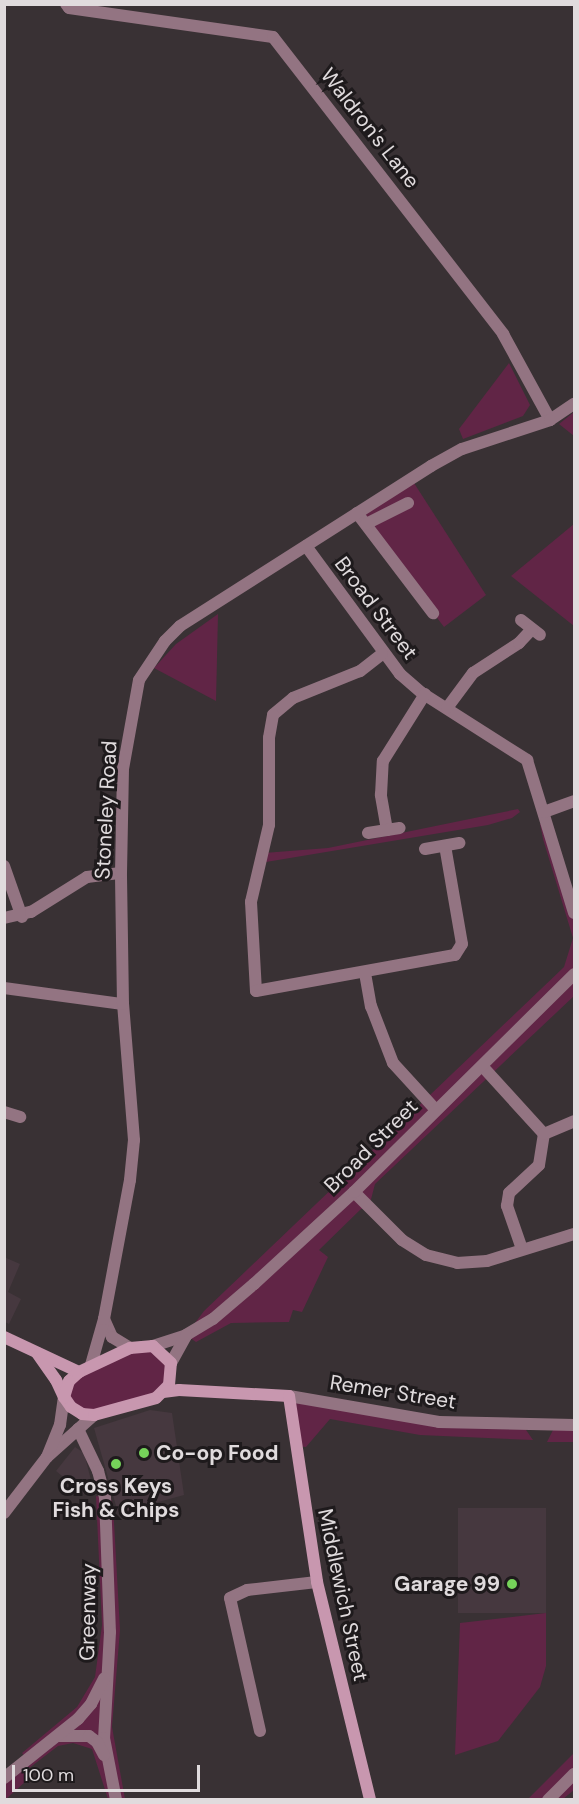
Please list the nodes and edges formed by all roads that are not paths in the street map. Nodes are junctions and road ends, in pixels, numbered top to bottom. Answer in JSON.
{"nodes":[{"id":1,"x":66,"y":4,"type":"edge"},
{"id":2,"x":574,"y":404,"type":"edge"},
{"id":3,"x":550,"y":420,"type":"junction"},
{"id":4,"x":408,"y":503,"type":"dead end"},
{"id":5,"x":357,"y":513,"type":"junction"},
{"id":6,"x":366,"y":524,"type":"junction"},
{"id":7,"x":306,"y":546,"type":"junction"},
{"id":8,"x":433,"y":613,"type":"dead end"},
{"id":9,"x":521,"y":620,"type":"dead end"},
{"id":10,"x":382,"y":654,"type":"junction"},
{"id":11,"x":425,"y":694,"type":"junction"},
{"id":12,"x":447,"y":708,"type":"junction"},
{"id":13,"x":574,"y":801,"type":"edge"},
{"id":14,"x":544,"y":812,"type":"junction"},
{"id":15,"x":400,"y":828,"type":"dead end"},
{"id":16,"x":387,"y":830,"type":"junction"},
{"id":17,"x":368,"y":833,"type":"dead end"},
{"id":18,"x":459,"y":843,"type":"dead end"},
{"id":19,"x":445,"y":846,"type":"junction"},
{"id":20,"x":425,"y":849,"type":"dead end"},
{"id":21,"x":4,"y":866,"type":"edge"},
{"id":22,"x":121,"y":873,"type":"junction"},
{"id":23,"x":574,"y":913,"type":"edge"},
{"id":24,"x":22,"y":917,"type":"junction"},
{"id":25,"x":4,"y":918,"type":"edge"},
{"id":26,"x":365,"y":973,"type":"junction"},
{"id":27,"x":574,"y":974,"type":"edge"},
{"id":28,"x":4,"y":988,"type":"edge"},
{"id":29,"x":123,"y":1004,"type":"junction"},
{"id":30,"x":483,"y":1068,"type":"junction"},
{"id":31,"x":435,"y":1109,"type":"junction"},
{"id":32,"x":4,"y":1112,"type":"edge"},
{"id":33,"x":20,"y":1117,"type":"dead end"},
{"id":34,"x":574,"y":1121,"type":"edge"},
{"id":35,"x":544,"y":1134,"type":"junction"},
{"id":36,"x":354,"y":1192,"type":"junction"},
{"id":37,"x":574,"y":1234,"type":"edge"},
{"id":38,"x":522,"y":1249,"type":"junction"},
{"id":39,"x":104,"y":1319,"type":"junction"},
{"id":40,"x":186,"y":1335,"type":"junction"},
{"id":41,"x":4,"y":1337,"type":"edge"},
{"id":42,"x":153,"y":1346,"type":"junction"},
{"id":43,"x":130,"y":1348,"type":"junction"},
{"id":44,"x":37,"y":1353,"type":"junction"},
{"id":45,"x":91,"y":1365,"type":"junction"},
{"id":46,"x":172,"y":1365,"type":"junction"},
{"id":47,"x":79,"y":1372,"type":"junction"},
{"id":48,"x":163,"y":1392,"type":"junction"},
{"id":49,"x":205,"y":1392,"type":"junction"},
{"id":50,"x":289,"y":1396,"type":"junction"},
{"id":51,"x":64,"y":1397,"type":"junction"},
{"id":52,"x":94,"y":1414,"type":"junction"},
{"id":53,"x":574,"y":1425,"type":"edge"},
{"id":54,"x":78,"y":1429,"type":"junction"},
{"id":55,"x":47,"y":1457,"type":"junction"},
{"id":56,"x":4,"y":1513,"type":"edge"},
{"id":57,"x":317,"y":1582,"type":"junction"},
{"id":58,"x":107,"y":1669,"type":"junction"},
{"id":59,"x":260,"y":1731,"type":"dead end"},
{"id":60,"x":58,"y":1737,"type":"junction"},
{"id":61,"x":105,"y":1759,"type":"junction"},
{"id":62,"x":574,"y":1774,"type":"edge"},
{"id":63,"x":4,"y":1778,"type":"edge"},
{"id":64,"x":116,"y":1800,"type":"edge"},
{"id":65,"x":370,"y":1800,"type":"edge"},
{"id":66,"x":548,"y":1800,"type":"edge"}],
"edges":[{"from":1,"to":3,"type":"street","name":"Waldron's Lane"},
{"from":2,"to":3,"type":"street","name":"Stoneley Road"},
{"from":3,"to":5,"type":"street","name":"Stoneley Road"},
{"from":4,"to":6,"type":"street"},
{"from":5,"to":6,"type":"street"},
{"from":5,"to":7,"type":"street","name":"Stoneley Road"},
{"from":6,"to":8,"type":"street"},
{"from":7,"to":10,"type":"street","name":"Broad Street"},
{"from":7,"to":22,"type":"street","name":"Stoneley Road"},
{"from":9,"to":12,"type":"street"},
{"from":10,"to":11,"type":"street","name":"Broad Street"},
{"from":10,"to":26,"type":"street"},
{"from":11,"to":12,"type":"street","name":"Broad Street"},
{"from":11,"to":16,"type":"street"},
{"from":12,"to":14,"type":"street","name":"Broad Street"},
{"from":13,"to":14,"type":"street"},
{"from":14,"to":23,"type":"street","name":"Broad Street"},
{"from":15,"to":16,"type":"street"},
{"from":16,"to":17,"type":"street"},
{"from":18,"to":19,"type":"street"},
{"from":19,"to":20,"type":"street"},
{"from":19,"to":26,"type":"street"},
{"from":21,"to":24,"type":"street"},
{"from":22,"to":24,"type":"street"},
{"from":22,"to":29,"type":"street","name":"Stoneley Road"},
{"from":24,"to":25,"type":"street"},
{"from":26,"to":31,"type":"street"},
{"from":27,"to":30,"type":"street","name":"Broad Street"},
{"from":28,"to":29,"type":"street"},
{"from":29,"to":39,"type":"street","name":"Stoneley Road"},
{"from":30,"to":31,"type":"street","name":"Broad Street"},
{"from":30,"to":35,"type":"street"},
{"from":31,"to":36,"type":"street","name":"Broad Street"},
{"from":32,"to":33,"type":"street"},
{"from":34,"to":35,"type":"street"},
{"from":35,"to":38,"type":"street"},
{"from":36,"to":38,"type":"street"},
{"from":36,"to":40,"type":"street","name":"Broad Street"},
{"from":37,"to":38,"type":"street"},
{"from":39,"to":43,"type":"street"},
{"from":39,"to":45,"type":"street","name":"Stoneley Road"},
{"from":40,"to":42,"type":"street","name":"Broad Street"},
{"from":40,"to":46,"type":"street"},
{"from":41,"to":44,"type":"main road"},
{"from":42,"to":43,"type":"main road"},
{"from":42,"to":46,"type":"main road"},
{"from":43,"to":45,"type":"main road"},
{"from":44,"to":47,"type":"main road"},
{"from":44,"to":51,"type":"main road"},
{"from":45,"to":47,"type":"main road"},
{"from":46,"to":48,"type":"main road"},
{"from":46,"to":49,"type":"main road"},
{"from":47,"to":51,"type":"main road"},
{"from":48,"to":49,"type":"main road","name":"Remer Street"},
{"from":48,"to":52,"type":"main road"},
{"from":49,"to":50,"type":"main road","name":"Remer Street"},
{"from":50,"to":53,"type":"street","name":"Remer Street"},
{"from":50,"to":57,"type":"main road","name":"Middlewich Street"},
{"from":51,"to":52,"type":"main road"},
{"from":51,"to":55,"type":"street"},
{"from":52,"to":54,"type":"street"},
{"from":54,"to":55,"type":"street"},
{"from":54,"to":58,"type":"street","name":"Greenway"},
{"from":55,"to":56,"type":"street"},
{"from":57,"to":59,"type":"street"},
{"from":57,"to":65,"type":"main road","name":"Middlewich Street"},
{"from":58,"to":60,"type":"street"},
{"from":58,"to":61,"type":"street","name":"Greenway"},
{"from":60,"to":61,"type":"street"},
{"from":60,"to":63,"type":"street"},
{"from":61,"to":64,"type":"street","name":"Greenway"},
{"from":62,"to":66,"type":"street"}]}
